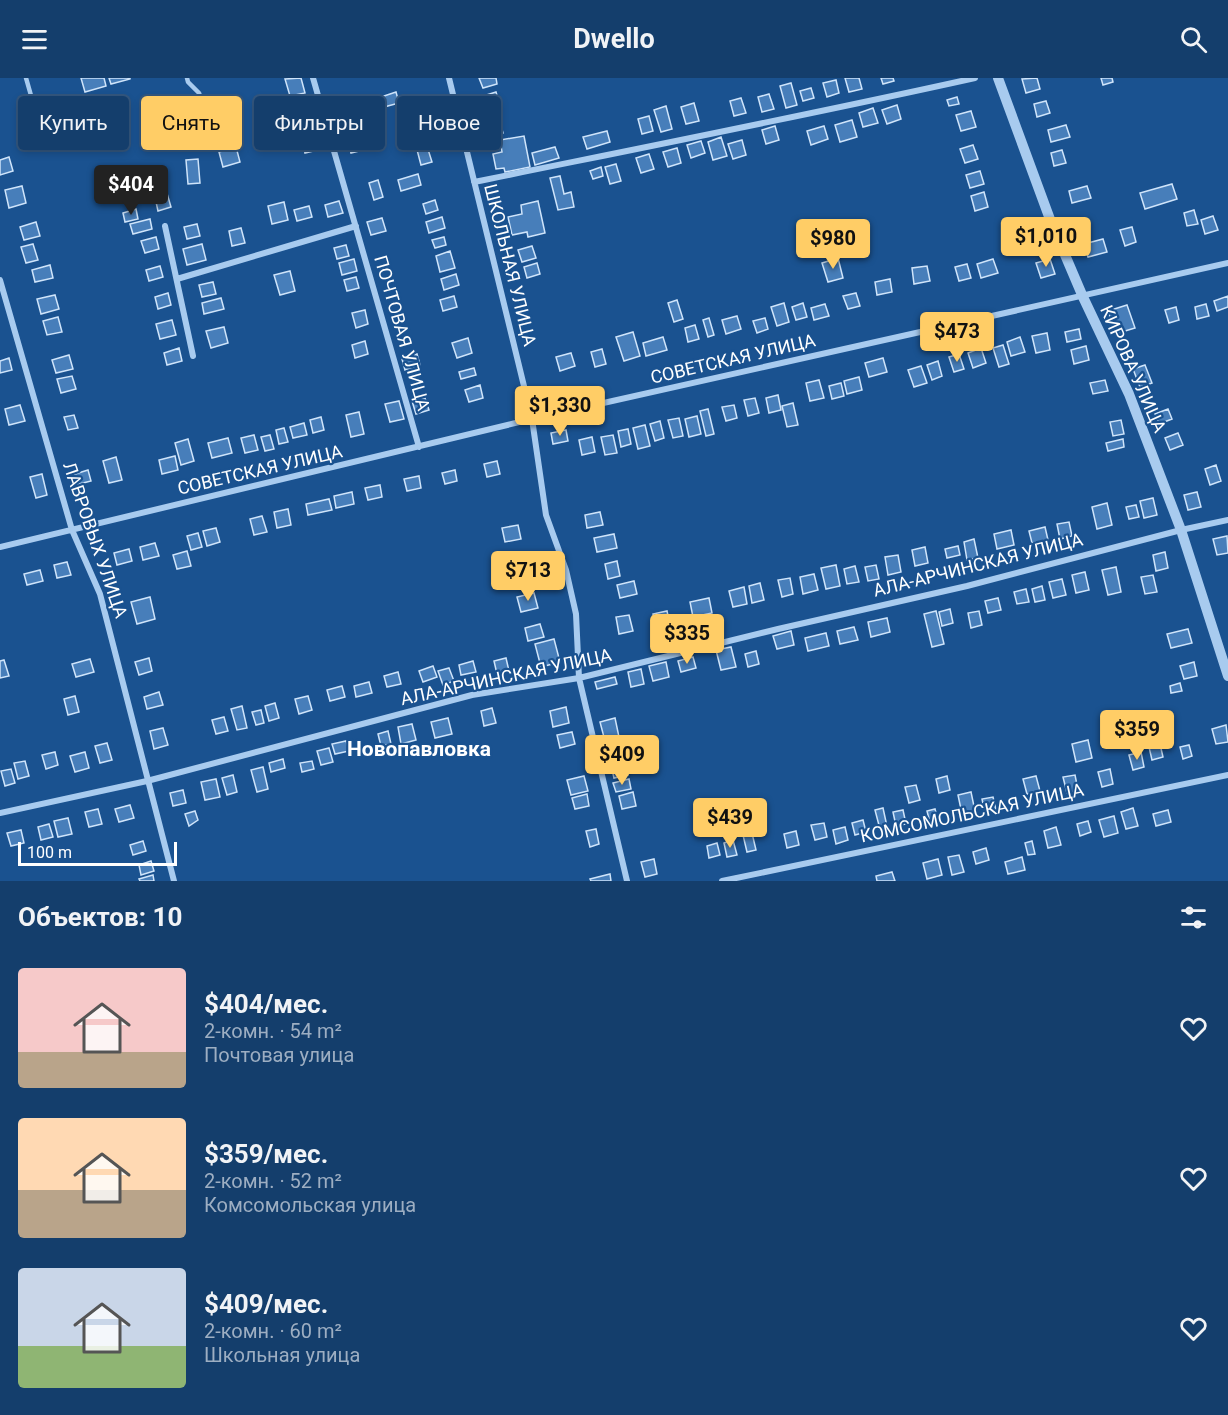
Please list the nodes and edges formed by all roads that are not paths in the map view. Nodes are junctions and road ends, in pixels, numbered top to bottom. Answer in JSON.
{"nodes":[{"id":1,"x":26,"y":78,"type":"edge"},
{"id":2,"x":187,"y":78,"type":"edge"},
{"id":3,"x":313,"y":78,"type":"edge"},
{"id":4,"x":449,"y":78,"type":"edge"},
{"id":5,"x":975,"y":78,"type":"edge"},
{"id":6,"x":998,"y":78,"type":"edge"},
{"id":7,"x":31,"y":96,"type":"edge"},
{"id":8,"x":200,"y":96,"type":"edge"},
{"id":9,"x":474,"y":182,"type":"junction"},
{"id":10,"x":165,"y":226,"type":"dead end"},
{"id":11,"x":356,"y":226,"type":"junction"},
{"id":12,"x":1228,"y":263,"type":"edge"},
{"id":13,"x":177,"y":279,"type":"junction"},
{"id":14,"x":0,"y":280,"type":"edge"},
{"id":15,"x":1083,"y":297,"type":"junction"},
{"id":16,"x":193,"y":356,"type":"dead end"},
{"id":17,"x":532,"y":419,"type":"junction"},
{"id":18,"x":419,"y":447,"type":"junction"},
{"id":19,"x":1228,"y":520,"type":"edge"},
{"id":20,"x":72,"y":530,"type":"junction"},
{"id":21,"x":1181,"y":530,"type":"junction"},
{"id":22,"x":0,"y":546,"type":"edge"},
{"id":23,"x":1228,"y":676,"type":"edge"},
{"id":24,"x":579,"y":678,"type":"junction"},
{"id":25,"x":1228,"y":775,"type":"edge"},
{"id":26,"x":147,"y":781,"type":"junction"},
{"id":27,"x":0,"y":813,"type":"edge"},
{"id":28,"x":174,"y":881,"type":"edge"},
{"id":29,"x":627,"y":881,"type":"edge"},
{"id":30,"x":722,"y":881,"type":"edge"}],
"edges":[{"from":1,"to":7,"type":"lane"},
{"from":2,"to":8,"type":"lane"},
{"from":3,"to":11,"type":"street","name":"ПОЧТОВАЯ УЛИЦА"},
{"from":4,"to":9,"type":"street","name":"ШКОЛЬНАЯ УЛИЦА"},
{"from":5,"to":9,"type":"street"},
{"from":6,"to":15,"type":"street","name":"КИРОВА УЛИЦА"},
{"from":9,"to":17,"type":"street","name":"ШКОЛЬНАЯ УЛИЦА"},
{"from":10,"to":13,"type":"street"},
{"from":11,"to":13,"type":"street"},
{"from":11,"to":18,"type":"street","name":"ПОЧТОВАЯ УЛИЦА"},
{"from":12,"to":15,"type":"street","name":"СОВЕТСКАЯ УЛИЦА"},
{"from":13,"to":16,"type":"street"},
{"from":14,"to":20,"type":"street","name":"ЛАВРОВЫХ УЛИЦА"},
{"from":15,"to":17,"type":"street","name":"СОВЕТСКАЯ УЛИЦА"},
{"from":15,"to":21,"type":"street","name":"КИРОВА УЛИЦА"},
{"from":17,"to":18,"type":"street","name":"СОВЕТСКАЯ УЛИЦА"},
{"from":17,"to":24,"type":"street","name":"ШКОЛЬНАЯ УЛИЦА"},
{"from":18,"to":20,"type":"street","name":"СОВЕТСКАЯ УЛИЦА"},
{"from":19,"to":21,"type":"street","name":"АЛА-АРЧИНСКАЯ УЛИЦА"},
{"from":20,"to":22,"type":"street","name":"СОВЕТСКАЯ УЛИЦА"},
{"from":20,"to":26,"type":"street","name":"ЛАВРОВЫХ УЛИЦА"},
{"from":21,"to":23,"type":"street","name":"КИРОВА УЛИЦА"},
{"from":21,"to":24,"type":"street","name":"АЛА-АРЧИНСКАЯ УЛИЦА"},
{"from":24,"to":26,"type":"street","name":"АЛА-АРЧИНСКАЯ УЛИЦА"},
{"from":24,"to":29,"type":"street","name":"ШКОЛЬНАЯ УЛИЦА"},
{"from":25,"to":30,"type":"street","name":"КОМСОМОЛЬСКАЯ УЛИЦА"},
{"from":26,"to":27,"type":"street","name":"АЛА-АРЧИНСКАЯ УЛИЦА"},
{"from":26,"to":28,"type":"street","name":"ЛАВРОВЫХ УЛИЦА"}]}
